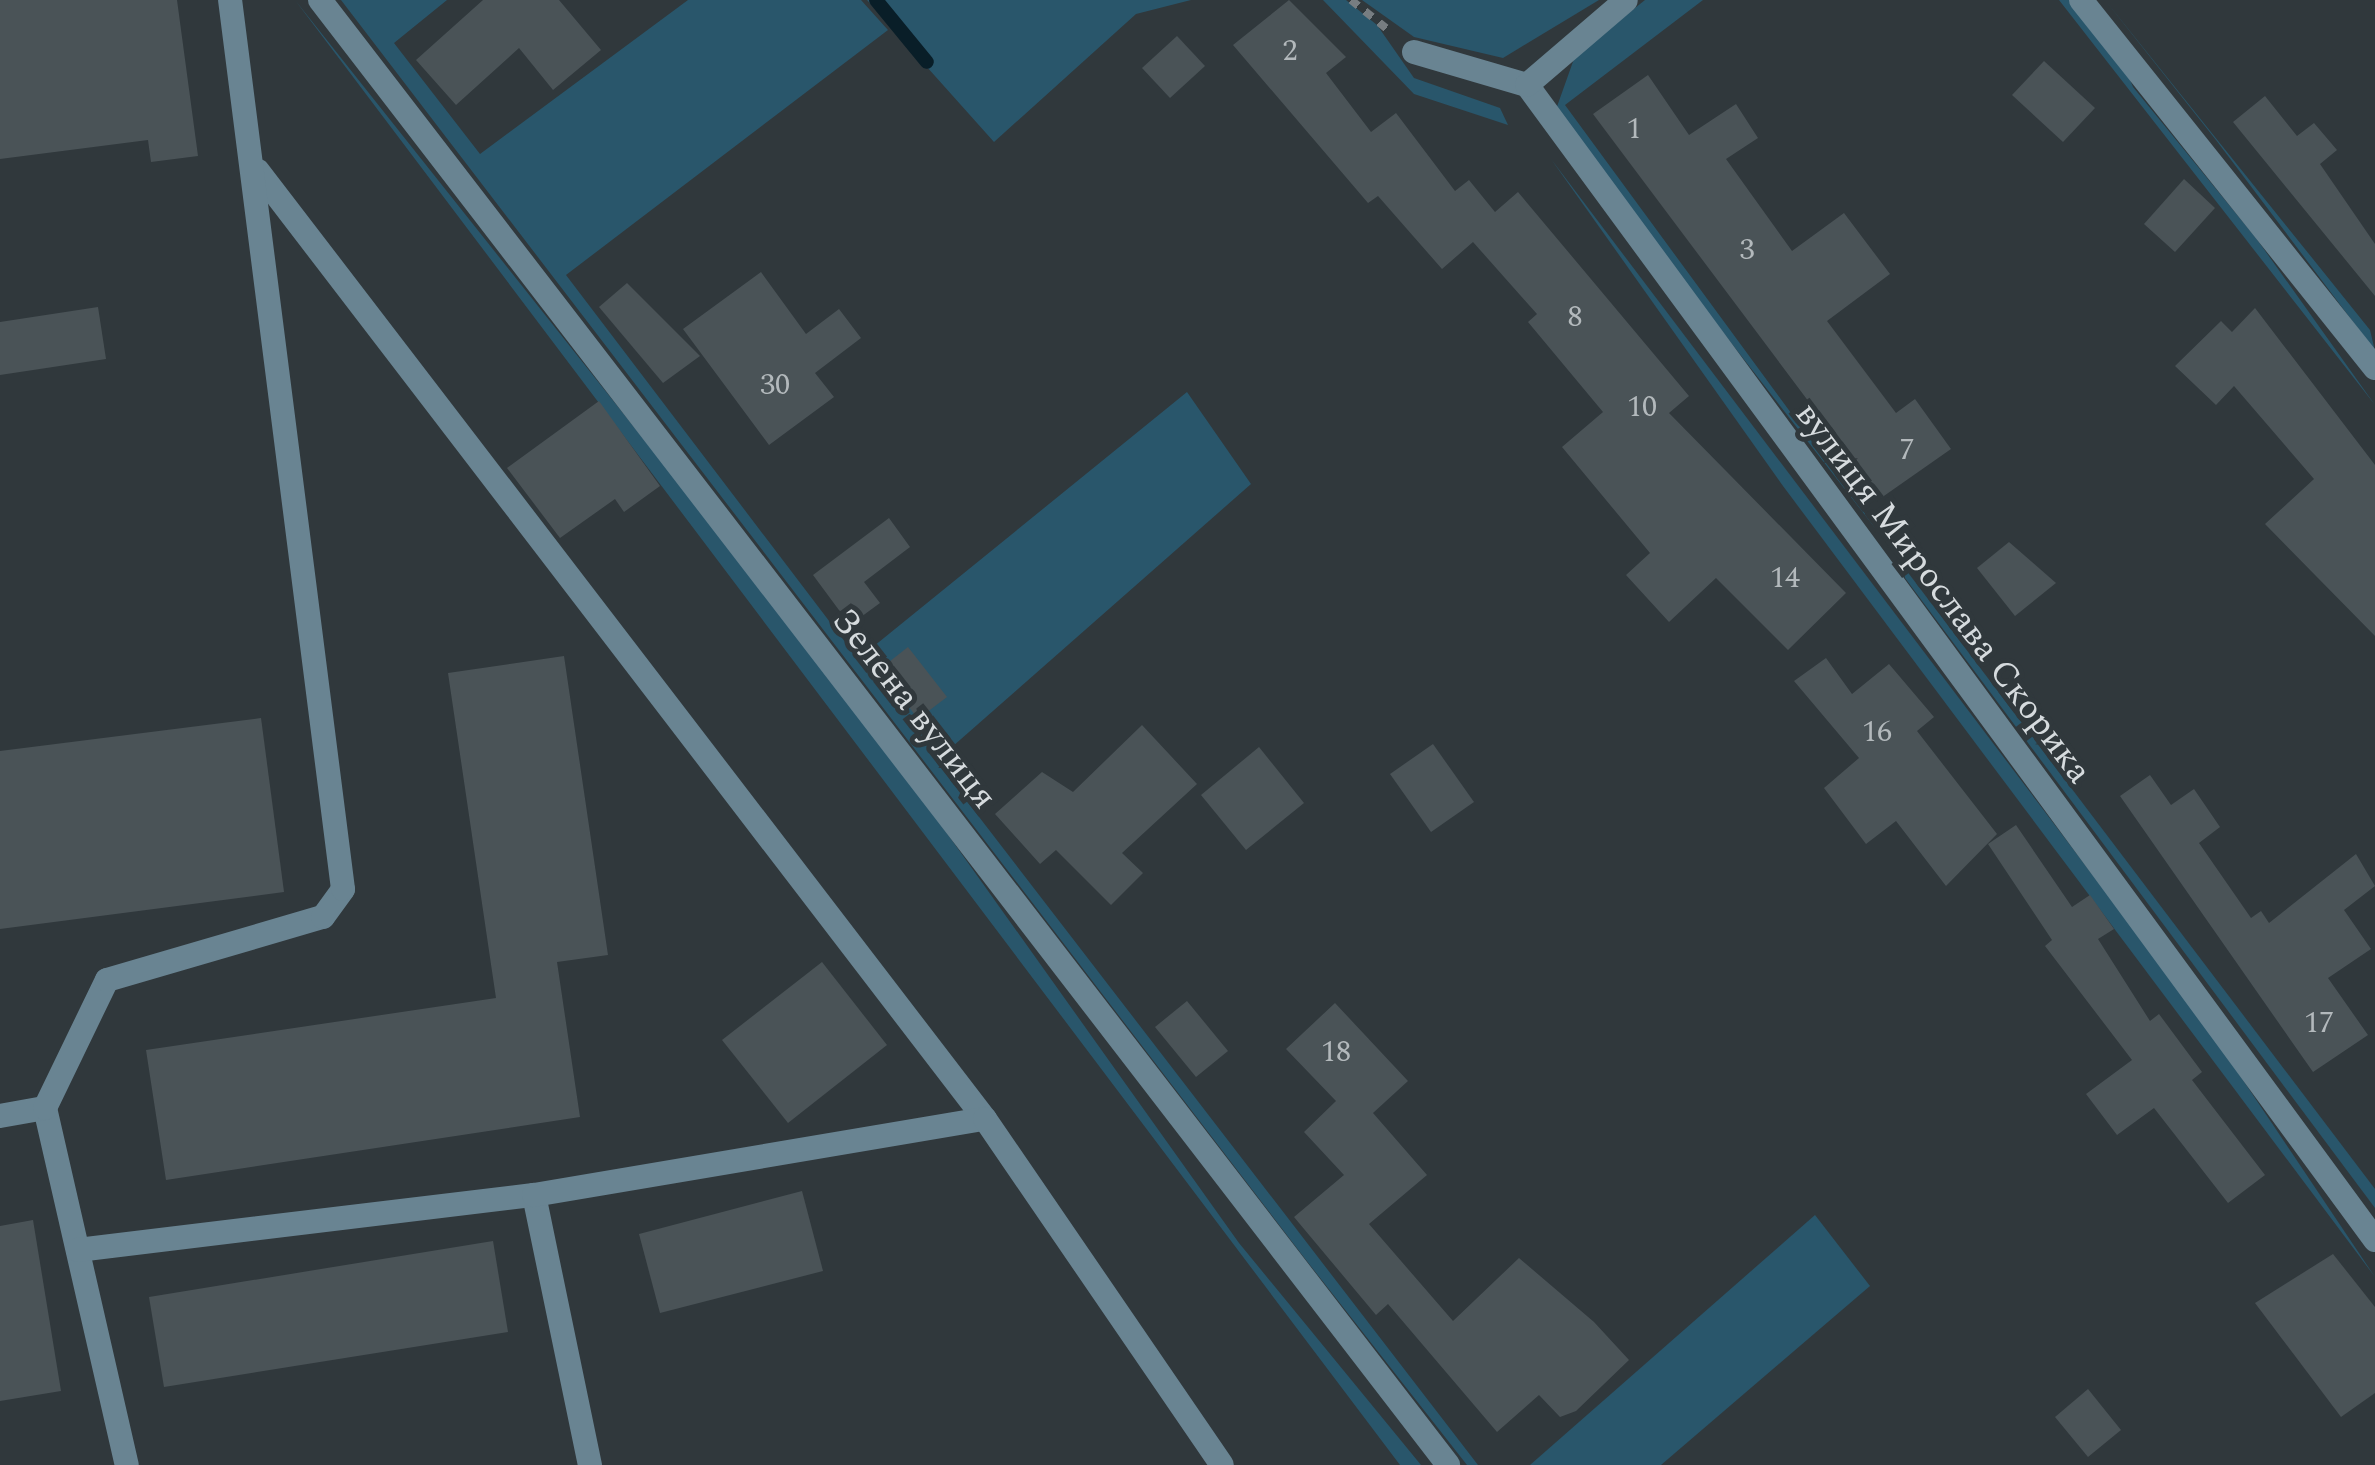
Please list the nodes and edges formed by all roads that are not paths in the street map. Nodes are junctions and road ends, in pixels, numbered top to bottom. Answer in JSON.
{"nodes":[{"id":1,"x":230,"y":0,"type":"edge"},
{"id":2,"x":320,"y":0,"type":"edge"},
{"id":3,"x":1626,"y":0,"type":"edge"},
{"id":4,"x":2081,"y":0,"type":"edge"},
{"id":5,"x":1414,"y":52,"type":"road end"},
{"id":6,"x":1527,"y":85,"type":"junction"},
{"id":7,"x":256,"y":170,"type":"junction"},
{"id":8,"x":2375,"y":368,"type":"edge"},
{"id":9,"x":45,"y":1108,"type":"junction"},
{"id":10,"x":0,"y":1116,"type":"edge"},
{"id":11,"x":985,"y":1119,"type":"junction"},
{"id":12,"x":534,"y":1195,"type":"junction"},
{"id":13,"x":2375,"y":1240,"type":"edge"},
{"id":14,"x":78,"y":1250,"type":"junction"},
{"id":15,"x":127,"y":1465,"type":"edge"},
{"id":16,"x":590,"y":1465,"type":"edge"},
{"id":17,"x":1222,"y":1465,"type":"edge"},
{"id":18,"x":1448,"y":1465,"type":"edge"}],
"edges":[{"from":1,"to":7,"type":"street"},
{"from":2,"to":18,"type":"street","name":"Зелена вулиця"},
{"from":3,"to":6,"type":"street"},
{"from":4,"to":8,"type":"street"},
{"from":5,"to":6,"type":"street"},
{"from":6,"to":13,"type":"street","name":"вулиця Мирослава Скорика"},
{"from":7,"to":9,"type":"street"},
{"from":7,"to":11,"type":"street"},
{"from":9,"to":10,"type":"street"},
{"from":9,"to":14,"type":"street"},
{"from":11,"to":12,"type":"street"},
{"from":11,"to":17,"type":"street"},
{"from":12,"to":14,"type":"street"},
{"from":12,"to":16,"type":"street"},
{"from":14,"to":15,"type":"street"}]}
